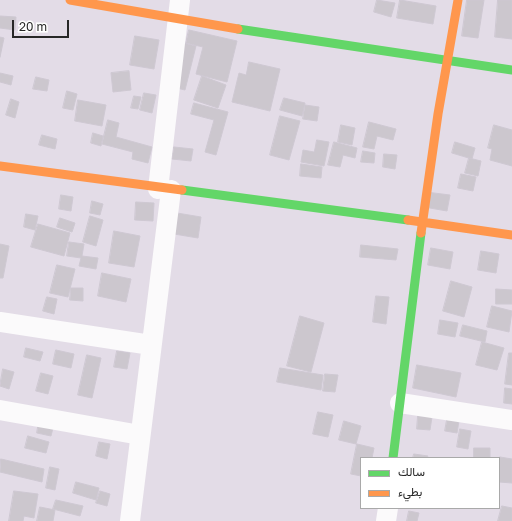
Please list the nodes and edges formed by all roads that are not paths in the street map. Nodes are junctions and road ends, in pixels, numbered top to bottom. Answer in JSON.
{"nodes":[{"id":1,"x":70,"y":0,"type":"edge"},
{"id":2,"x":180,"y":0,"type":"edge"},
{"id":3,"x":458,"y":0,"type":"edge"},
{"id":4,"x":178,"y":20,"type":"junction"},
{"id":5,"x":446,"y":61,"type":"junction"},
{"id":6,"x":512,"y":70,"type":"edge"},
{"id":7,"x":0,"y":166,"type":"edge"},
{"id":8,"x":165,"y":189,"type":"junction"},
{"id":9,"x":422,"y":221,"type":"junction"},
{"id":10,"x":512,"y":235,"type":"edge"},
{"id":11,"x":0,"y":322,"type":"edge"},
{"id":12,"x":151,"y":345,"type":"junction"},
{"id":13,"x":400,"y":403,"type":"junction"},
{"id":14,"x":0,"y":410,"type":"edge"},
{"id":15,"x":512,"y":420,"type":"edge"},
{"id":16,"x":140,"y":435,"type":"junction"},
{"id":17,"x":394,"y":457,"type":"edge"},
{"id":18,"x":388,"y":509,"type":"edge"},
{"id":19,"x":135,"y":520,"type":"edge"},
{"id":20,"x":386,"y":521,"type":"edge"}],
"edges":[{"from":1,"to":4,"type":"street"},
{"from":2,"to":4,"type":"street"},
{"from":3,"to":5,"type":"street"},
{"from":4,"to":5,"type":"street"},
{"from":4,"to":8,"type":"street"},
{"from":5,"to":6,"type":"street"},
{"from":5,"to":9,"type":"street"},
{"from":7,"to":8,"type":"street"},
{"from":8,"to":9,"type":"street"},
{"from":8,"to":12,"type":"street"},
{"from":9,"to":10,"type":"street"},
{"from":9,"to":13,"type":"street"},
{"from":11,"to":12,"type":"street"},
{"from":12,"to":16,"type":"street"},
{"from":13,"to":15,"type":"street"},
{"from":13,"to":17,"type":"street"},
{"from":14,"to":16,"type":"street"},
{"from":16,"to":19,"type":"street"},
{"from":18,"to":20,"type":"street"}]}
